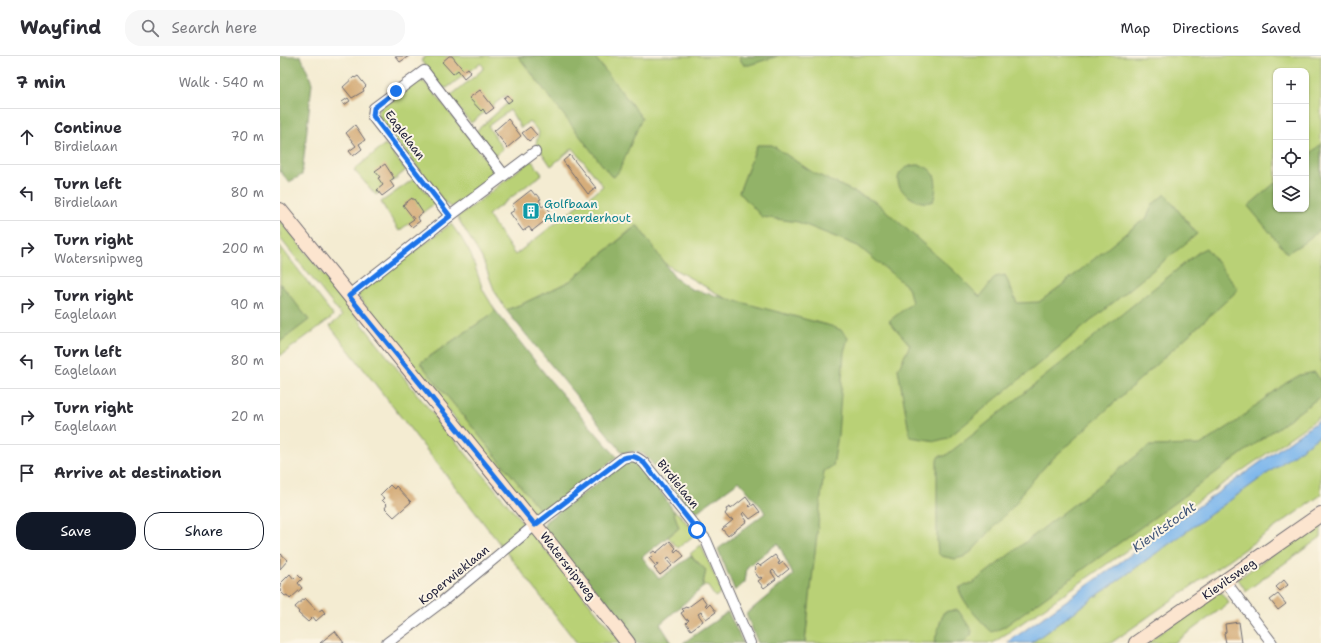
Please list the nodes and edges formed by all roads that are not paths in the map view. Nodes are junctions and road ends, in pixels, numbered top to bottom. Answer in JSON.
{"nodes":[{"id":1,"x":535,"y":152,"type":"dead end"},
{"id":2,"x":504,"y":175,"type":"junction"},
{"id":3,"x":280,"y":210,"type":"edge"},
{"id":4,"x":450,"y":216,"type":"junction"},
{"id":5,"x":349,"y":296,"type":"junction"},
{"id":6,"x":1321,"y":514,"type":"edge"},
{"id":7,"x":535,"y":525,"type":"junction"},
{"id":8,"x":1225,"y":581,"type":"junction"},
{"id":9,"x":387,"y":643,"type":"edge"},
{"id":10,"x":628,"y":643,"type":"edge"},
{"id":11,"x":750,"y":643,"type":"edge"},
{"id":12,"x":1136,"y":643,"type":"edge"},
{"id":13,"x":1272,"y":643,"type":"edge"}],
"edges":[{"from":1,"to":2,"type":"street"},
{"from":2,"to":4,"type":"street"},
{"from":2,"to":4,"type":"street","name":"Eaglelaan"},
{"from":3,"to":5,"type":"street","name":"Watersnipweg"},
{"from":4,"to":5,"type":"street"},
{"from":5,"to":7,"type":"street","name":"Watersnipweg"},
{"from":6,"to":8,"type":"street","name":"Kievitsweg"},
{"from":7,"to":9,"type":"street","name":"Koperwieklaan"},
{"from":7,"to":10,"type":"street","name":"Watersnipweg"},
{"from":7,"to":11,"type":"street","name":"Birdielaan"},
{"from":8,"to":12,"type":"street","name":"Kievitsweg"},
{"from":8,"to":13,"type":"street"}]}
